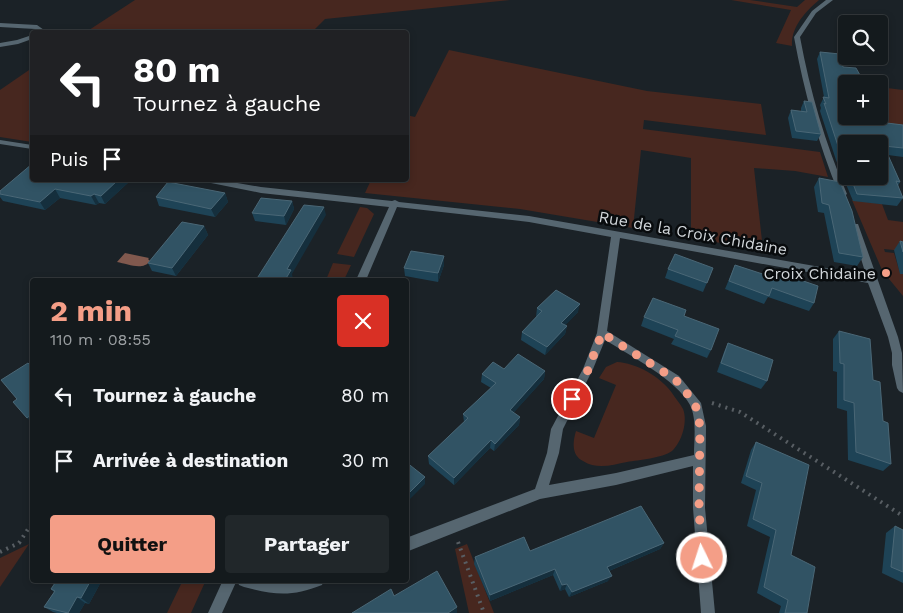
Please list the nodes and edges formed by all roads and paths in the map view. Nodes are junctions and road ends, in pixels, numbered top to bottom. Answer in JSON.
{"nodes":[{"id":1,"x":830,"y":0,"type":"edge"},
{"id":2,"x":0,"y":25,"type":"edge"},
{"id":3,"x":40,"y":30,"type":"edge"},
{"id":4,"x":30,"y":38,"type":"edge"},
{"id":5,"x":0,"y":45,"type":"edge"},
{"id":6,"x":0,"y":142,"type":"edge"},
{"id":7,"x":30,"y":147,"type":"edge"},
{"id":8,"x":217,"y":182,"type":"edge"},
{"id":9,"x":845,"y":201,"type":"edge"},
{"id":10,"x":395,"y":203,"type":"junction"},
{"id":11,"x":852,"y":218,"type":"edge"},
{"id":12,"x":616,"y":235,"type":"junction"},
{"id":13,"x":362,"y":278,"type":"edge"},
{"id":14,"x":872,"y":280,"type":"junction"},
{"id":15,"x":602,"y":333,"type":"junction"},
{"id":16,"x":898,"y":338,"type":"edge"},
{"id":17,"x":903,"y":388,"type":"edge"},
{"id":18,"x":690,"y":396,"type":"junction"},
{"id":19,"x":699,"y":459,"type":"junction"},
{"id":20,"x":540,"y":493,"type":"junction"},
{"id":21,"x":903,"y":516,"type":"edge"},
{"id":22,"x":30,"y":526,"type":"edge"},
{"id":23,"x":452,"y":528,"type":"junction"},
{"id":24,"x":409,"y":544,"type":"edge"},
{"id":25,"x":0,"y":552,"type":"edge"},
{"id":26,"x":229,"y":583,"type":"edge"},
{"id":27,"x":257,"y":583,"type":"edge"},
{"id":28,"x":308,"y":583,"type":"edge"},
{"id":29,"x":215,"y":613,"type":"edge"},
{"id":30,"x":484,"y":613,"type":"edge"},
{"id":31,"x":708,"y":613,"type":"edge"}],
"edges":[{"from":1,"to":9,"type":"street"},
{"from":2,"to":3,"type":"street"},
{"from":4,"to":5,"type":"street"},
{"from":6,"to":7,"type":"street"},
{"from":8,"to":10,"type":"street","name":"Rue de la Croix Chidaine"},
{"from":10,"to":12,"type":"street","name":"Rue de la Croix Chidaine"},
{"from":10,"to":13,"type":"street"},
{"from":11,"to":14,"type":"street"},
{"from":12,"to":14,"type":"street","name":"Rue de la Croix Chidaine"},
{"from":12,"to":15,"type":"street"},
{"from":14,"to":16,"type":"street"},
{"from":15,"to":18,"type":"street"},
{"from":15,"to":20,"type":"street"},
{"from":16,"to":17,"type":"street"},
{"from":18,"to":19,"type":"street"},
{"from":18,"to":21,"type":"path"},
{"from":19,"to":20,"type":"street"},
{"from":19,"to":31,"type":"street"},
{"from":20,"to":23,"type":"street"},
{"from":22,"to":25,"type":"path"},
{"from":23,"to":24,"type":"street"},
{"from":23,"to":30,"type":"path"},
{"from":26,"to":29,"type":"street"},
{"from":27,"to":28,"type":"street"}]}
